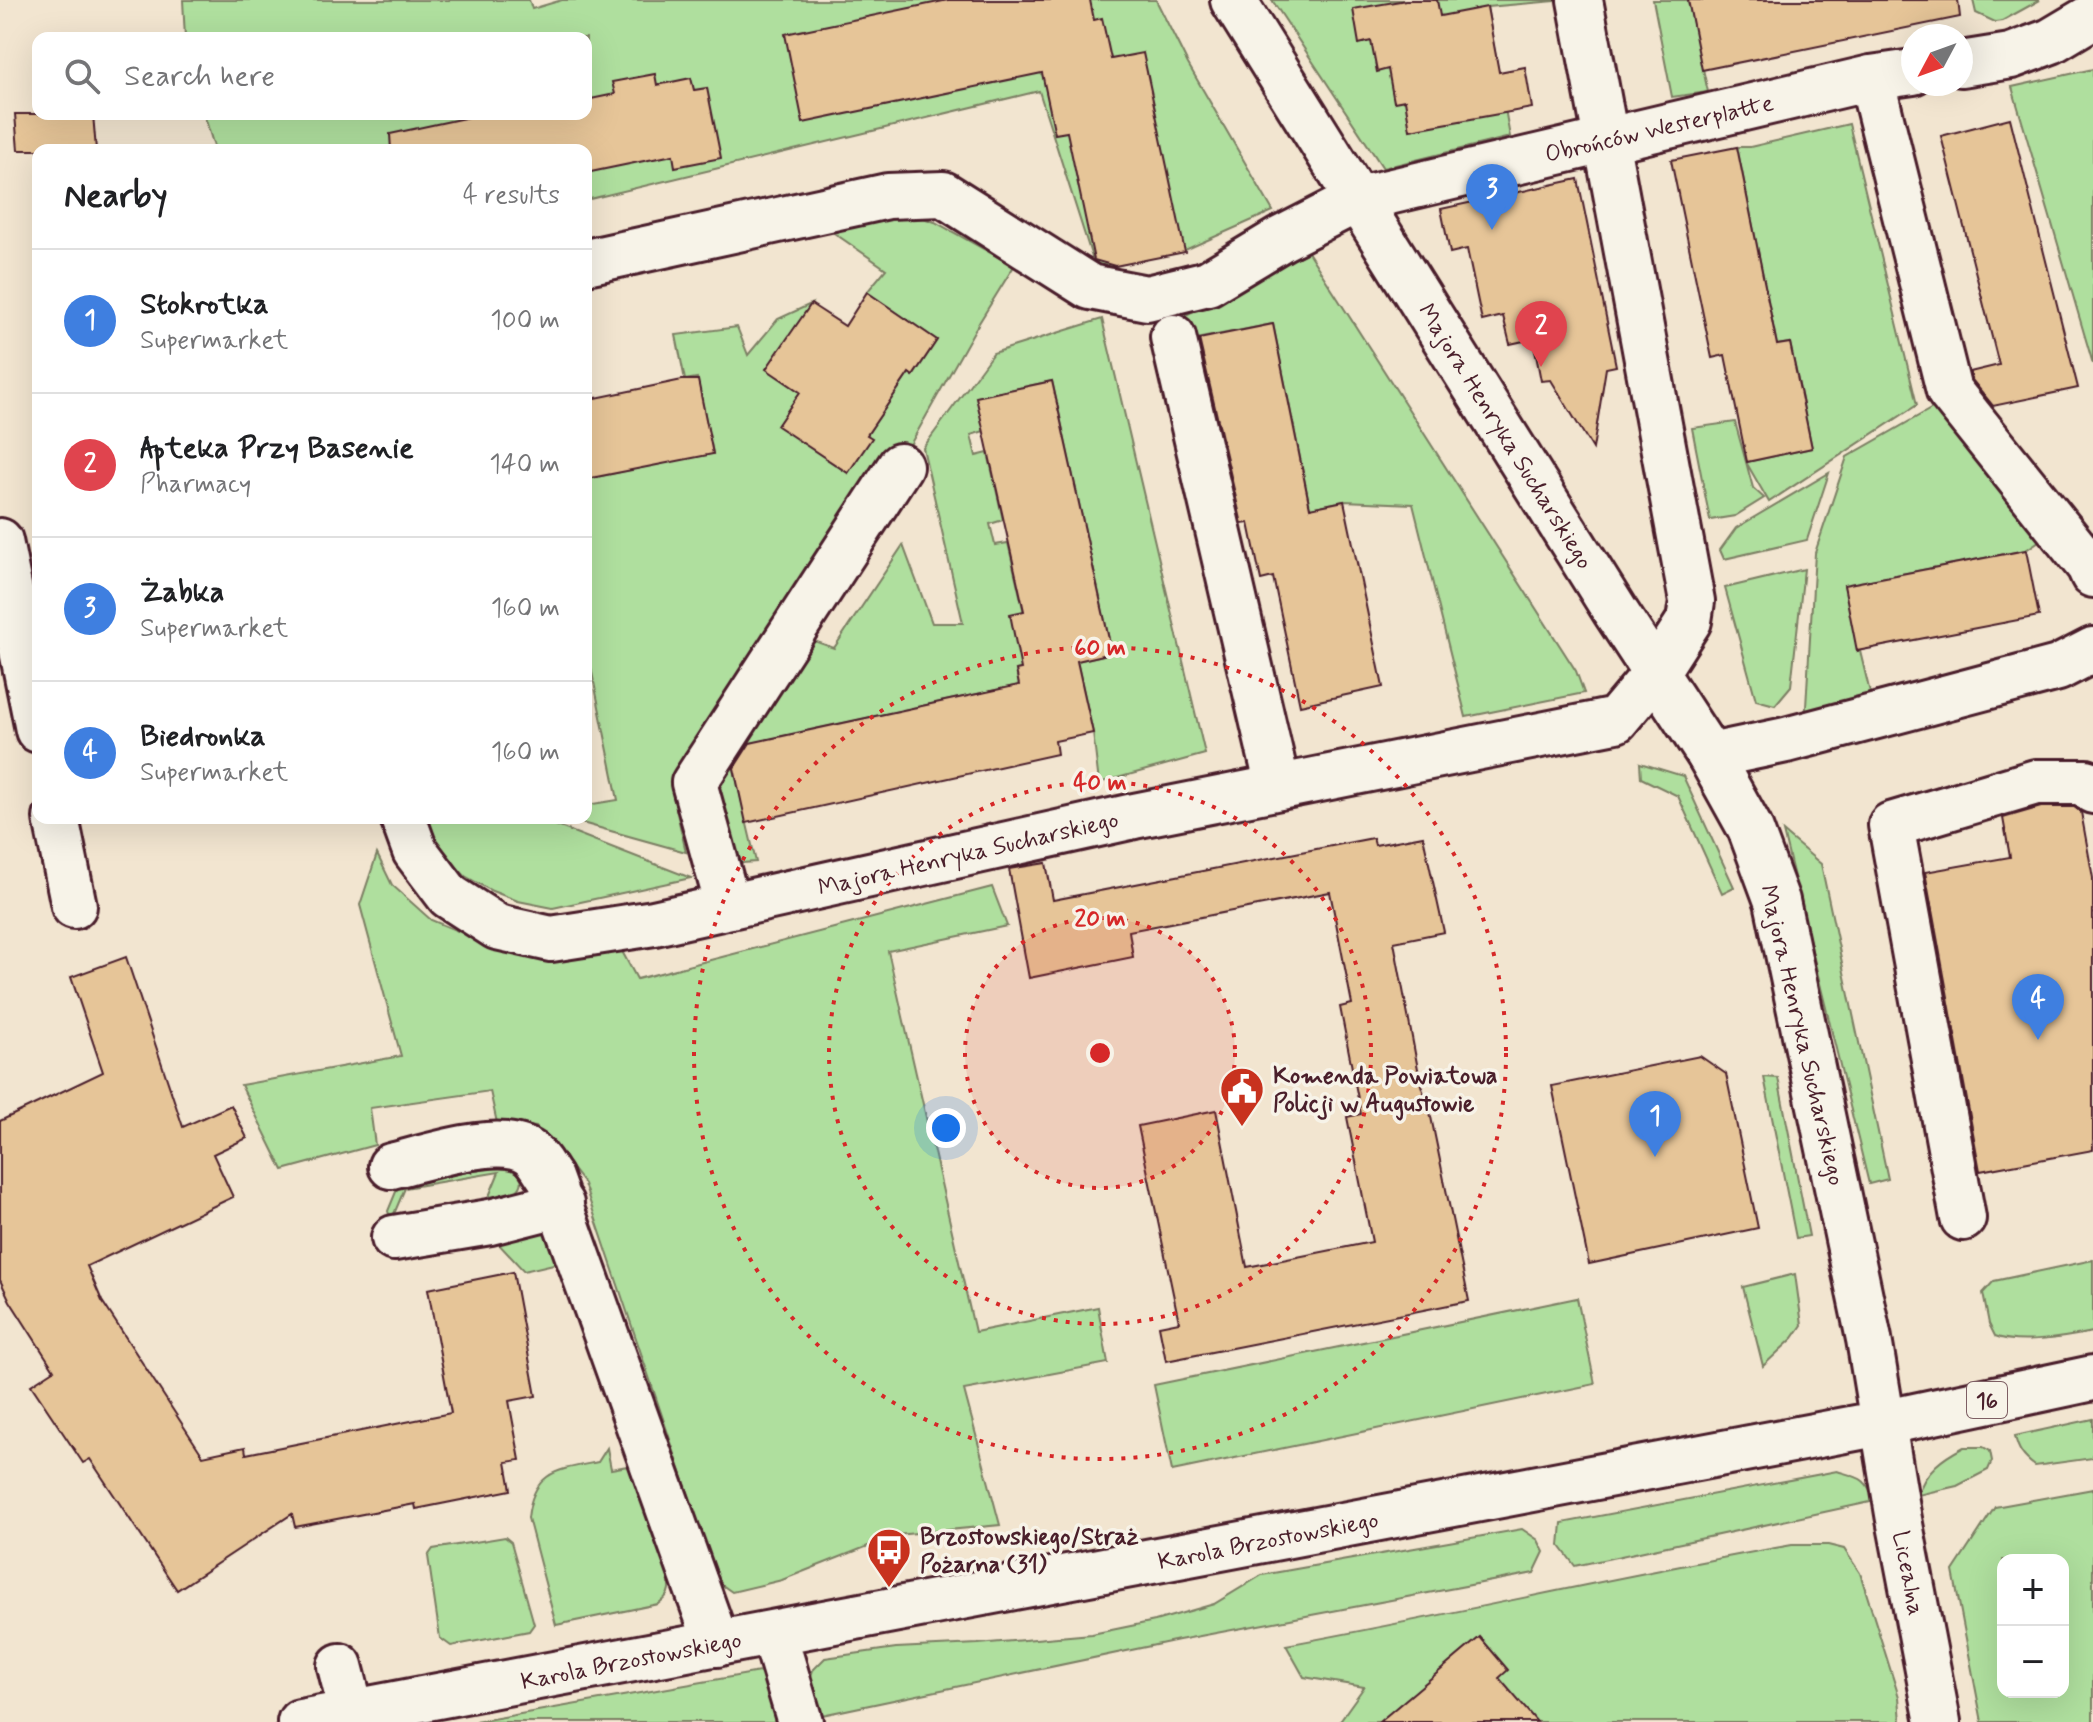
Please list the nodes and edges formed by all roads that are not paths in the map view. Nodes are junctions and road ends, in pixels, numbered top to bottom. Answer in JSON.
{"nodes":[{"id":1,"x":1233,"y":0,"type":"edge"},
{"id":2,"x":1580,"y":0,"type":"edge"},
{"id":3,"x":2093,"y":16,"type":"edge"},
{"id":4,"x":1973,"y":62,"type":"edge"},
{"id":5,"x":1892,"y":75,"type":"edge"},
{"id":6,"x":1608,"y":140,"type":"junction"},
{"id":7,"x":1359,"y":199,"type":"junction"},
{"id":8,"x":592,"y":261,"type":"edge"},
{"id":9,"x":1173,"y":337,"type":"dead end"},
{"id":10,"x":900,"y":466,"type":"dead end"},
{"id":11,"x":0,"y":541,"type":"edge"},
{"id":12,"x":2093,"y":575,"type":"edge"},
{"id":13,"x":2093,"y":650,"type":"edge"},
{"id":14,"x":1657,"y":671,"type":"junction"},
{"id":15,"x":32,"y":700,"type":"edge"},
{"id":16,"x":1710,"y":756,"type":"junction"},
{"id":17,"x":1278,"y":787,"type":"junction"},
{"id":18,"x":2093,"y":791,"type":"edge"},
{"id":19,"x":57,"y":824,"type":"edge"},
{"id":20,"x":405,"y":824,"type":"edge"},
{"id":21,"x":74,"y":906,"type":"dead end"},
{"id":22,"x":728,"y":906,"type":"junction"},
{"id":23,"x":391,"y":1166,"type":"dead end"},
{"id":24,"x":561,"y":1204,"type":"junction"},
{"id":25,"x":1963,"y":1218,"type":"dead end"},
{"id":26,"x":394,"y":1238,"type":"dead end"},
{"id":27,"x":2093,"y":1378,"type":"edge"},
{"id":28,"x":1882,"y":1423,"type":"junction"},
{"id":29,"x":774,"y":1634,"type":"junction"},
{"id":30,"x":717,"y":1644,"type":"junction"},
{"id":31,"x":340,"y":1666,"type":"dead end"},
{"id":32,"x":352,"y":1713,"type":"junction"},
{"id":33,"x":300,"y":1722,"type":"edge"},
{"id":34,"x":800,"y":1722,"type":"edge"},
{"id":35,"x":1938,"y":1722,"type":"edge"}],
"edges":[{"from":1,"to":7,"type":"street","name":"Majora Henryka Sucharskiego"},
{"from":2,"to":6,"type":"street"},
{"from":3,"to":4,"type":"street"},
{"from":5,"to":6,"type":"street","name":"Obrońców Westerplatte"},
{"from":5,"to":12,"type":"street"},
{"from":6,"to":7,"type":"street","name":"Obrońców Westerplatte"},
{"from":6,"to":14,"type":"street"},
{"from":7,"to":8,"type":"street"},
{"from":7,"to":14,"type":"street","name":"Majora Henryka Sucharskiego"},
{"from":9,"to":17,"type":"street"},
{"from":10,"to":22,"type":"street"},
{"from":11,"to":15,"type":"street"},
{"from":13,"to":16,"type":"street"},
{"from":14,"to":16,"type":"street","name":"Majora Henryka Sucharskiego"},
{"from":14,"to":17,"type":"street","name":"Majora Henryka Sucharskiego"},
{"from":16,"to":28,"type":"street","name":"Majora Henryka Sucharskiego"},
{"from":17,"to":22,"type":"street","name":"Majora Henryka Sucharskiego"},
{"from":18,"to":25,"type":"street"},
{"from":19,"to":21,"type":"street"},
{"from":20,"to":22,"type":"street","name":"Majora Henryka Sucharskiego"},
{"from":23,"to":24,"type":"street"},
{"from":24,"to":26,"type":"street"},
{"from":24,"to":30,"type":"street"},
{"from":27,"to":28,"type":"street","name":"Karola Brzostowskiego","number":"16"},
{"from":28,"to":29,"type":"street","name":"Karola Brzostowskiego","number":"16"},
{"from":28,"to":35,"type":"street","name":"Licealna"},
{"from":29,"to":30,"type":"street","name":"Karola Brzostowskiego","number":"16"},
{"from":29,"to":34,"type":"street"},
{"from":30,"to":32,"type":"street","name":"Karola Brzostowskiego","number":"16"},
{"from":31,"to":32,"type":"street"},
{"from":32,"to":33,"type":"street","name":"Karola Brzostowskiego","number":"16"}]}
